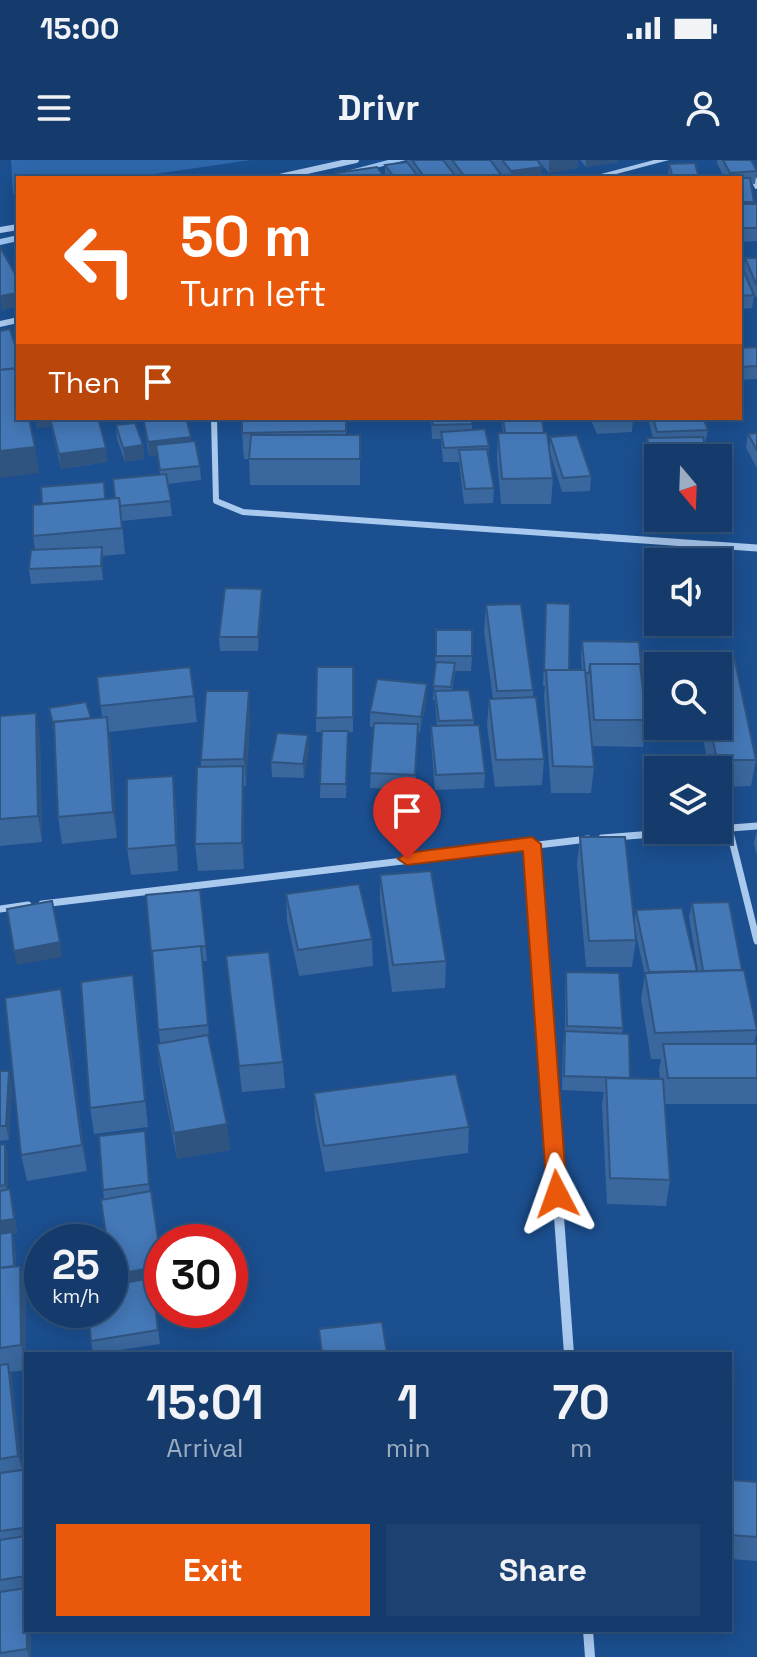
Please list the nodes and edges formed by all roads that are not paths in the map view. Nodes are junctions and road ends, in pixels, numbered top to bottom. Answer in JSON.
{"nodes":[{"id":1,"x":356,"y":160,"type":"edge"},
{"id":2,"x":665,"y":160,"type":"edge"},
{"id":3,"x":745,"y":160,"type":"edge"},
{"id":4,"x":284,"y":176,"type":"edge"},
{"id":5,"x":598,"y":176,"type":"edge"},
{"id":6,"x":757,"y":186,"type":"edge"},
{"id":7,"x":214,"y":420,"type":"edge"},
{"id":8,"x":757,"y":548,"type":"edge"},
{"id":9,"x":757,"y":826,"type":"edge"},
{"id":10,"x":732,"y":828,"type":"edge"},
{"id":11,"x":644,"y":835,"type":"edge"},
{"id":12,"x":732,"y":840,"type":"edge"},
{"id":13,"x":532,"y":844,"type":"junction"},
{"id":14,"x":0,"y":909,"type":"edge"},
{"id":15,"x":757,"y":941,"type":"edge"},
{"id":16,"x":569,"y":1352,"type":"edge"},
{"id":17,"x":588,"y":1632,"type":"edge"},
{"id":18,"x":590,"y":1657,"type":"edge"}],
"edges":[{"from":1,"to":4,"type":"street"},
{"from":2,"to":5,"type":"street"},
{"from":3,"to":6,"type":"street"},
{"from":7,"to":8,"type":"street"},
{"from":9,"to":10,"type":"street"},
{"from":11,"to":13,"type":"street"},
{"from":12,"to":15,"type":"street"},
{"from":13,"to":14,"type":"street"},
{"from":13,"to":16,"type":"street"},
{"from":17,"to":18,"type":"street"}]}
